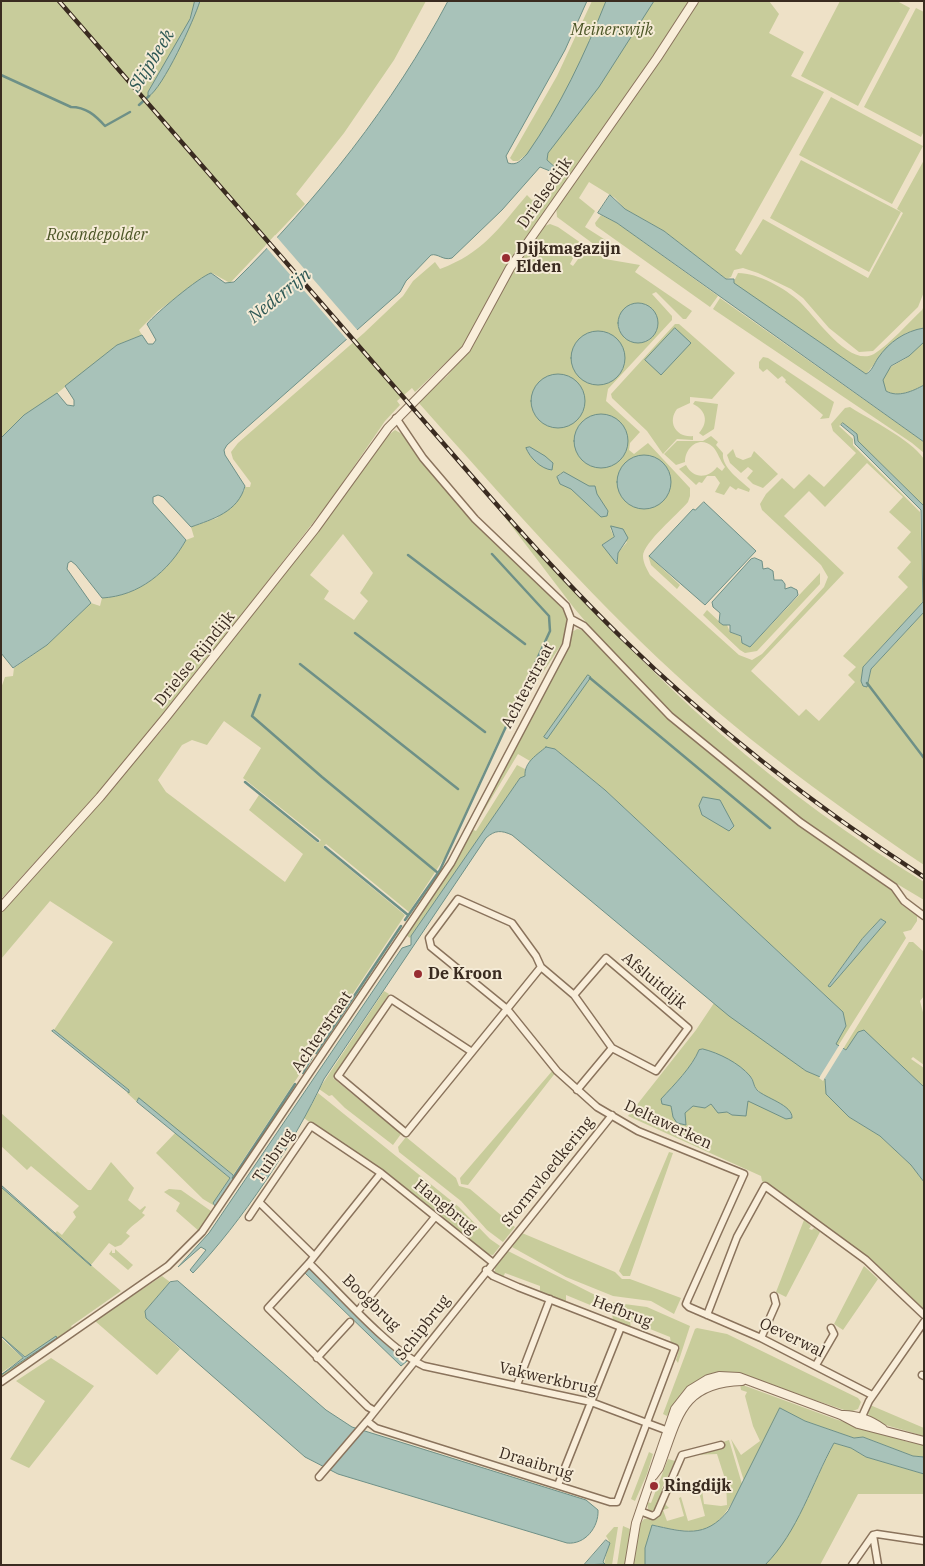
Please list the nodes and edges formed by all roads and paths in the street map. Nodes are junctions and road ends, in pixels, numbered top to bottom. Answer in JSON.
{"nodes":[{"id":1,"x":694,"y":1,"type":"edge"},
{"id":2,"x":396,"y":418,"type":"junction"},
{"id":3,"x":571,"y":620,"type":"junction"},
{"id":4,"x":1,"y":907,"type":"edge"},
{"id":5,"x":924,"y":916,"type":"edge"},
{"id":6,"x":541,"y":967,"type":"junction"},
{"id":7,"x":574,"y":995,"type":"junction"},
{"id":8,"x":508,"y":1010,"type":"junction"},
{"id":9,"x":612,"y":1048,"type":"junction"},
{"id":10,"x":472,"y":1052,"type":"junction"},
{"id":11,"x":577,"y":1090,"type":"junction"},
{"id":12,"x":612,"y":1115,"type":"junction"},
{"id":13,"x":311,"y":1126,"type":"joint"},
{"id":14,"x":381,"y":1173,"type":"junction"},
{"id":15,"x":259,"y":1202,"type":"junction"},
{"id":16,"x":249,"y":1217,"type":"dead end"},
{"id":17,"x":435,"y":1217,"type":"junction"},
{"id":18,"x":506,"y":1246,"type":"joint"},
{"id":19,"x":314,"y":1256,"type":"junction"},
{"id":20,"x":492,"y":1262,"type":"junction"},
{"id":21,"x":309,"y":1263,"type":"junction"},
{"id":22,"x":486,"y":1270,"type":"junction"},
{"id":23,"x":774,"y":1296,"type":"dead end"},
{"id":24,"x":550,"y":1299,"type":"junction"},
{"id":25,"x":358,"y":1311,"type":"junction"},
{"id":26,"x":697,"y":1311,"type":"joint"},
{"id":27,"x":707,"y":1315,"type":"junction"},
{"id":28,"x":924,"y":1315,"type":"edge"},
{"id":29,"x":350,"y":1322,"type":"dead end"},
{"id":30,"x":924,"y":1322,"type":"edge"},
{"id":31,"x":621,"y":1327,"type":"junction"},
{"id":32,"x":831,"y":1328,"type":"dead end"},
{"id":33,"x":761,"y":1338,"type":"junction"},
{"id":34,"x":317,"y":1358,"type":"junction"},
{"id":35,"x":415,"y":1362,"type":"junction"},
{"id":36,"x":816,"y":1365,"type":"junction"},
{"id":37,"x":1,"y":1382,"type":"edge"},
{"id":38,"x":517,"y":1385,"type":"junction"},
{"id":39,"x":872,"y":1395,"type":"junction"},
{"id":40,"x":591,"y":1402,"type":"junction"},
{"id":41,"x":374,"y":1411,"type":"junction"},
{"id":42,"x":367,"y":1421,"type":"junction"},
{"id":43,"x":860,"y":1421,"type":"junction"},
{"id":44,"x":649,"y":1422,"type":"junction"},
{"id":45,"x":670,"y":1431,"type":"junction"},
{"id":46,"x":924,"y":1440,"type":"edge"},
{"id":47,"x":721,"y":1445,"type":"dead end"},
{"id":48,"x":321,"y":1474,"type":"dead end"},
{"id":49,"x":558,"y":1485,"type":"junction"},
{"id":50,"x":640,"y":1511,"type":"junction"},
{"id":51,"x":873,"y":1535,"type":"junction"},
{"id":52,"x":924,"y":1541,"type":"edge"},
{"id":53,"x":629,"y":1565,"type":"edge"},
{"id":54,"x":852,"y":1565,"type":"edge"},
{"id":55,"x":878,"y":1565,"type":"edge"}],
"edges":[{"from":1,"to":2,"type":"street","name":"Drielsedijk"},
{"from":2,"to":3,"type":"street"},
{"from":2,"to":4,"type":"street","name":"Drielse Rijndijk"},
{"from":3,"to":5,"type":"street"},
{"from":3,"to":37,"type":"street","name":"Achterstraat"},
{"from":6,"to":7,"type":"street","name":"Afsluitdijk"},
{"from":6,"to":8,"type":"street"},
{"from":6,"to":8,"type":"street","name":"Afsluitdijk"},
{"from":7,"to":9,"type":"street","name":"Afsluitdijk"},
{"from":7,"to":9,"type":"street","name":"Afsluitdijk"},
{"from":8,"to":10,"type":"street"},
{"from":8,"to":11,"type":"street","name":"Deltawerken"},
{"from":9,"to":11,"type":"street"},
{"from":10,"to":10,"type":"street"},
{"from":11,"to":12,"type":"street","name":"Deltawerken"},
{"from":12,"to":18,"type":"street","name":"Stormvloedkering"},
{"from":12,"to":26,"type":"street","name":"Deltawerken"},
{"from":13,"to":14,"type":"street","name":"Hangbrug"},
{"from":13,"to":15,"type":"street","name":"Tuibrug"},
{"from":14,"to":17,"type":"street","name":"Hangbrug"},
{"from":14,"to":19,"type":"street"},
{"from":15,"to":16,"type":"street","name":"Tuibrug"},
{"from":15,"to":19,"type":"street","name":"Tuibrug"},
{"from":17,"to":20,"type":"street","name":"Hangbrug"},
{"from":17,"to":25,"type":"street"},
{"from":18,"to":20,"type":"street","name":"Schipbrug"},
{"from":19,"to":21,"type":"street"},
{"from":20,"to":22,"type":"street","name":"Schipbrug"},
{"from":21,"to":25,"type":"street","name":"Boogbrug"},
{"from":21,"to":34,"type":"street"},
{"from":22,"to":24,"type":"street","name":"Hefbrug"},
{"from":22,"to":35,"type":"street","name":"Schipbrug"},
{"from":23,"to":33,"type":"street"},
{"from":24,"to":31,"type":"street","name":"Hefbrug"},
{"from":24,"to":38,"type":"street"},
{"from":25,"to":35,"type":"street","name":"Boogbrug"},
{"from":26,"to":27,"type":"street","name":"Oeverwal"},
{"from":27,"to":28,"type":"street"},
{"from":27,"to":33,"type":"street","name":"Oeverwal"},
{"from":29,"to":34,"type":"street"},
{"from":30,"to":39,"type":"street"},
{"from":31,"to":40,"type":"street"},
{"from":31,"to":44,"type":"street","name":"Hefbrug"},
{"from":32,"to":36,"type":"street"},
{"from":33,"to":36,"type":"street","name":"Oeverwal"},
{"from":34,"to":41,"type":"street"},
{"from":35,"to":38,"type":"street","name":"Vakwerkbrug"},
{"from":35,"to":41,"type":"street","name":"Schipbrug"},
{"from":36,"to":39,"type":"street","name":"Oeverwal"},
{"from":38,"to":40,"type":"street","name":"Vakwerkbrug"},
{"from":39,"to":43,"type":"street"},
{"from":40,"to":44,"type":"street","name":"Vakwerkbrug"},
{"from":40,"to":49,"type":"street"},
{"from":41,"to":42,"type":"street","name":"Schipbrug"},
{"from":42,"to":48,"type":"street","name":"Schipbrug"},
{"from":42,"to":49,"type":"street","name":"Draaibrug"},
{"from":43,"to":45,"type":"street"},
{"from":43,"to":46,"type":"street"},
{"from":44,"to":45,"type":"street","name":"Vakwerkbrug"},
{"from":44,"to":49,"type":"street","name":"Draaibrug"},
{"from":45,"to":50,"type":"street"},
{"from":47,"to":50,"type":"street"},
{"from":50,"to":53,"type":"street"},
{"from":51,"to":52,"type":"street"},
{"from":51,"to":54,"type":"street"},
{"from":51,"to":55,"type":"street"}]}
